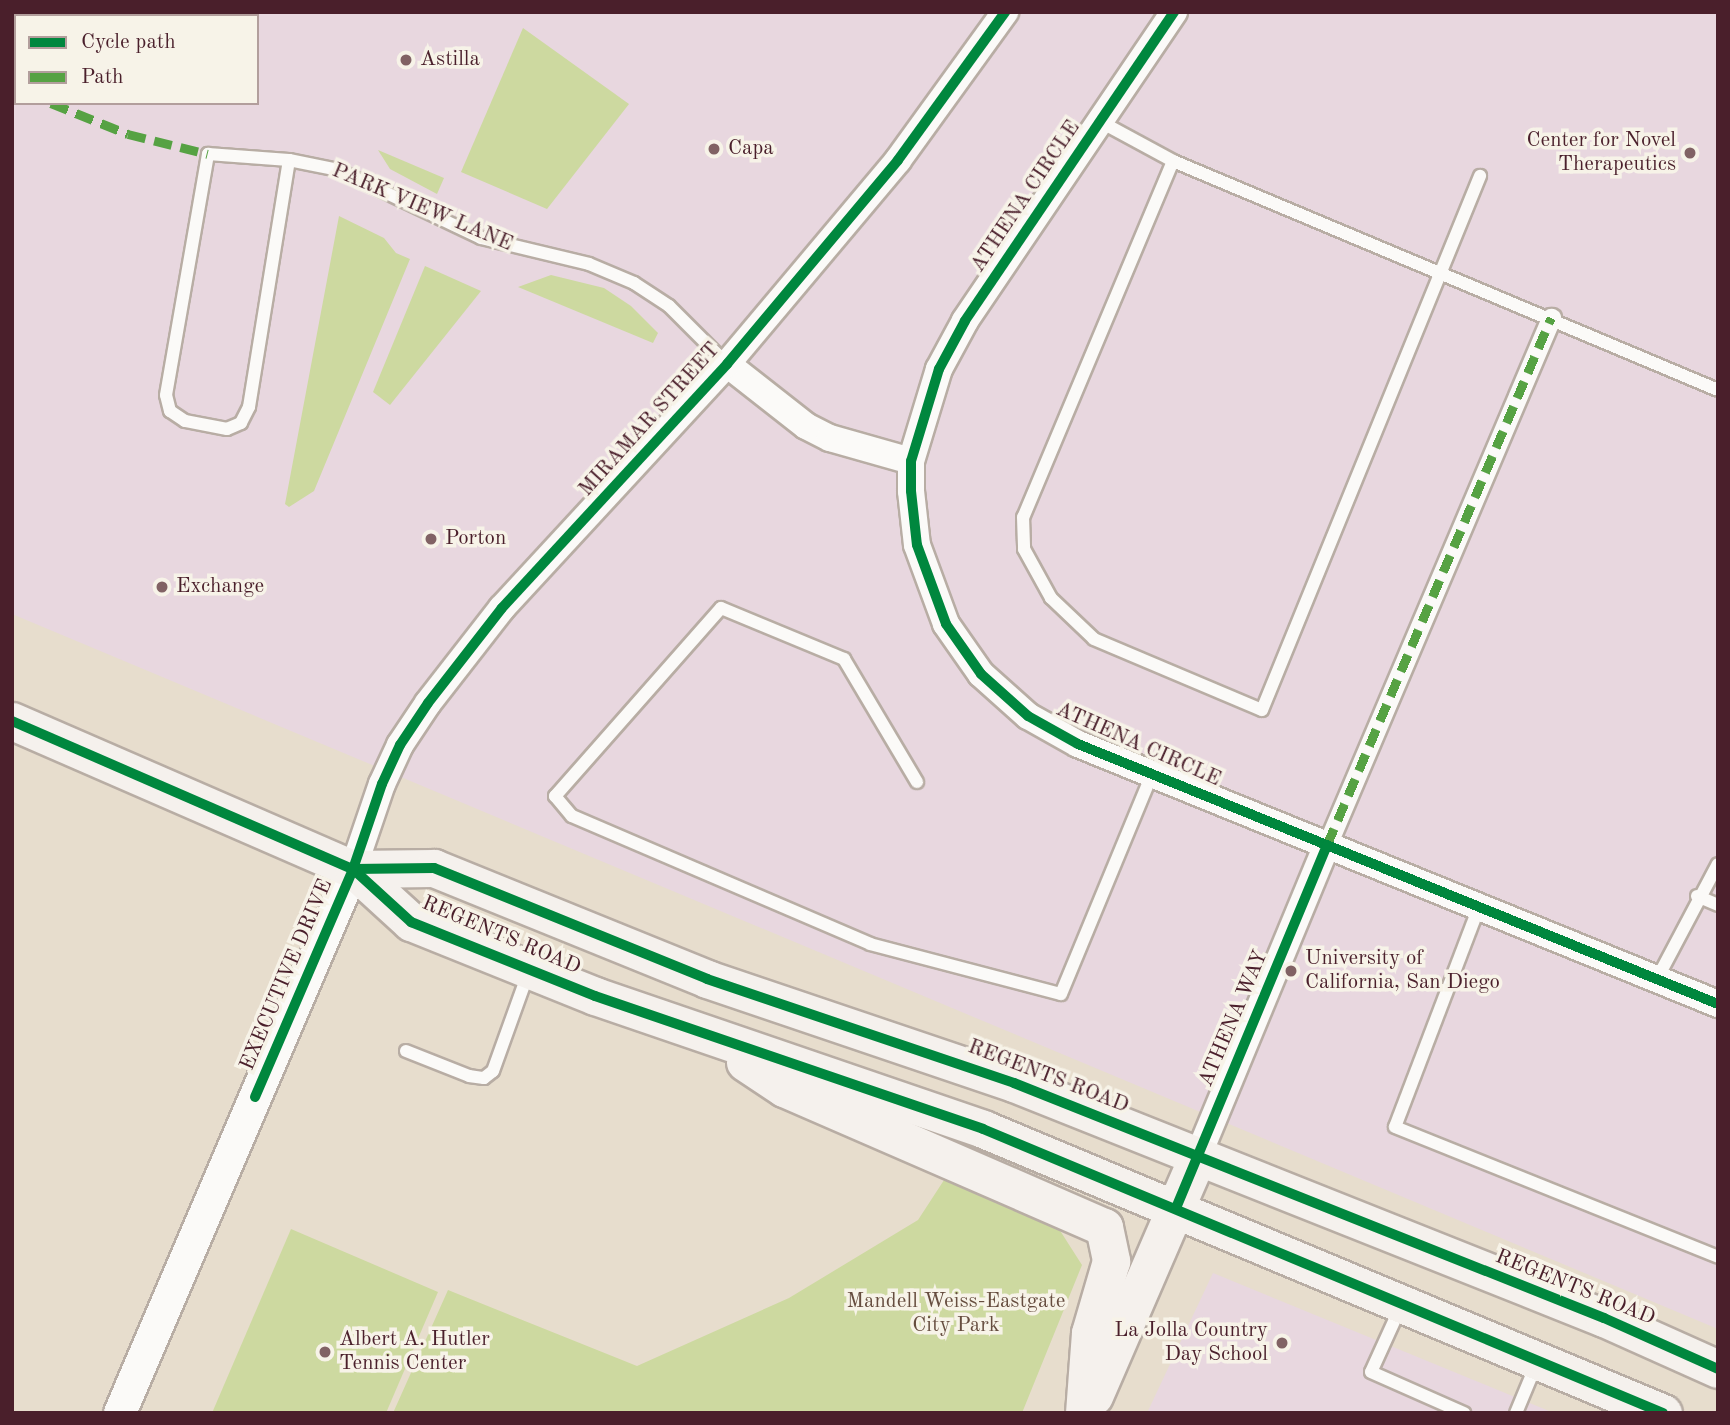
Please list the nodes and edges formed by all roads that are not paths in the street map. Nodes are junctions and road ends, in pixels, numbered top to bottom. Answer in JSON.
{"nodes":[{"id":1,"x":1005,"y":12,"type":"edge"},
{"id":2,"x":1174,"y":12,"type":"edge"},
{"id":3,"x":1101,"y":122,"type":"junction"},
{"id":4,"x":289,"y":160,"type":"junction"},
{"id":5,"x":1172,"y":161,"type":"junction"},
{"id":6,"x":1480,"y":176,"type":"dead end"},
{"id":7,"x":1440,"y":272,"type":"junction"},
{"id":8,"x":1550,"y":317,"type":"junction"},
{"id":9,"x":727,"y":364,"type":"junction"},
{"id":10,"x":1718,"y":390,"type":"edge"},
{"id":11,"x":911,"y":461,"type":"junction"},
{"id":12,"x":12,"y":721,"type":"edge"},
{"id":13,"x":1153,"y":774,"type":"junction"},
{"id":14,"x":917,"y":782,"type":"dead end"},
{"id":15,"x":1327,"y":845,"type":"junction"},
{"id":16,"x":1718,"y":863,"type":"edge"},
{"id":17,"x":354,"y":869,"type":"junction"},
{"id":18,"x":1697,"y":896,"type":"junction"},
{"id":19,"x":1718,"y":905,"type":"edge"},
{"id":20,"x":1479,"y":907,"type":"junction"},
{"id":21,"x":529,"y":970,"type":"junction"},
{"id":22,"x":1657,"y":979,"type":"junction"},
{"id":23,"x":1718,"y":1004,"type":"edge"},
{"id":24,"x":700,"y":1032,"type":"junction"},
{"id":25,"x":406,"y":1051,"type":"dead end"},
{"id":26,"x":1198,"y":1156,"type":"junction"},
{"id":27,"x":1176,"y":1208,"type":"junction"},
{"id":28,"x":1718,"y":1257,"type":"edge"},
{"id":29,"x":1401,"y":1305,"type":"junction"},
{"id":30,"x":1538,"y":1359,"type":"junction"},
{"id":31,"x":1718,"y":1368,"type":"edge"},
{"id":32,"x":120,"y":1413,"type":"edge"},
{"id":33,"x":1085,"y":1413,"type":"edge"},
{"id":34,"x":1464,"y":1413,"type":"edge"},
{"id":35,"x":1516,"y":1413,"type":"edge"},
{"id":36,"x":1663,"y":1413,"type":"edge"}],
"edges":[{"from":1,"to":9,"type":"street","name":"MIRAMAR STREET"},
{"from":2,"to":3,"type":"street","name":"ATHENA CIRCLE"},
{"from":3,"to":5,"type":"lane"},
{"from":3,"to":11,"type":"street","name":"ATHENA CIRCLE"},
{"from":4,"to":4,"type":"lane","name":"PARK VIEW LANE"},
{"from":4,"to":9,"type":"lane","name":"PARK VIEW LANE"},
{"from":5,"to":7,"type":"lane"},
{"from":5,"to":7,"type":"lane"},
{"from":6,"to":7,"type":"lane"},
{"from":7,"to":8,"type":"lane"},
{"from":8,"to":10,"type":"lane"},
{"from":8,"to":15,"type":"street"},
{"from":9,"to":11,"type":"street"},
{"from":9,"to":17,"type":"street","name":"MIRAMAR STREET"},
{"from":11,"to":13,"type":"street","name":"ATHENA CIRCLE"},
{"from":12,"to":17,"type":"main road","name":"REGENTS ROAD"},
{"from":13,"to":14,"type":"lane"},
{"from":13,"to":15,"type":"street","name":"ATHENA CIRCLE"},
{"from":15,"to":20,"type":"street","name":"ATHENA CIRCLE"},
{"from":15,"to":26,"type":"street","name":"ATHENA WAY"},
{"from":16,"to":18,"type":"lane"},
{"from":17,"to":21,"type":"main road","name":"REGENTS ROAD"},
{"from":17,"to":26,"type":"main road","name":"REGENTS ROAD"},
{"from":17,"to":32,"type":"street","name":"EXECUTIVE DRIVE"},
{"from":18,"to":19,"type":"lane"},
{"from":18,"to":22,"type":"lane"},
{"from":20,"to":22,"type":"street","name":"ATHENA CIRCLE"},
{"from":20,"to":28,"type":"lane"},
{"from":21,"to":24,"type":"main road","name":"REGENTS ROAD"},
{"from":21,"to":25,"type":"lane"},
{"from":22,"to":23,"type":"street","name":"ATHENA CIRCLE"},
{"from":24,"to":27,"type":"main road","name":"REGENTS ROAD"},
{"from":24,"to":33,"type":"main road"},
{"from":26,"to":27,"type":"main road","name":"ATHENA WAY"},
{"from":26,"to":31,"type":"main road","name":"REGENTS ROAD"},
{"from":27,"to":29,"type":"main road","name":"REGENTS ROAD"},
{"from":27,"to":33,"type":"main road","name":"ATHENA WAY"},
{"from":29,"to":30,"type":"main road","name":"REGENTS ROAD"},
{"from":29,"to":34,"type":"lane"},
{"from":30,"to":35,"type":"lane"},
{"from":30,"to":36,"type":"main road","name":"REGENTS ROAD"}]}
